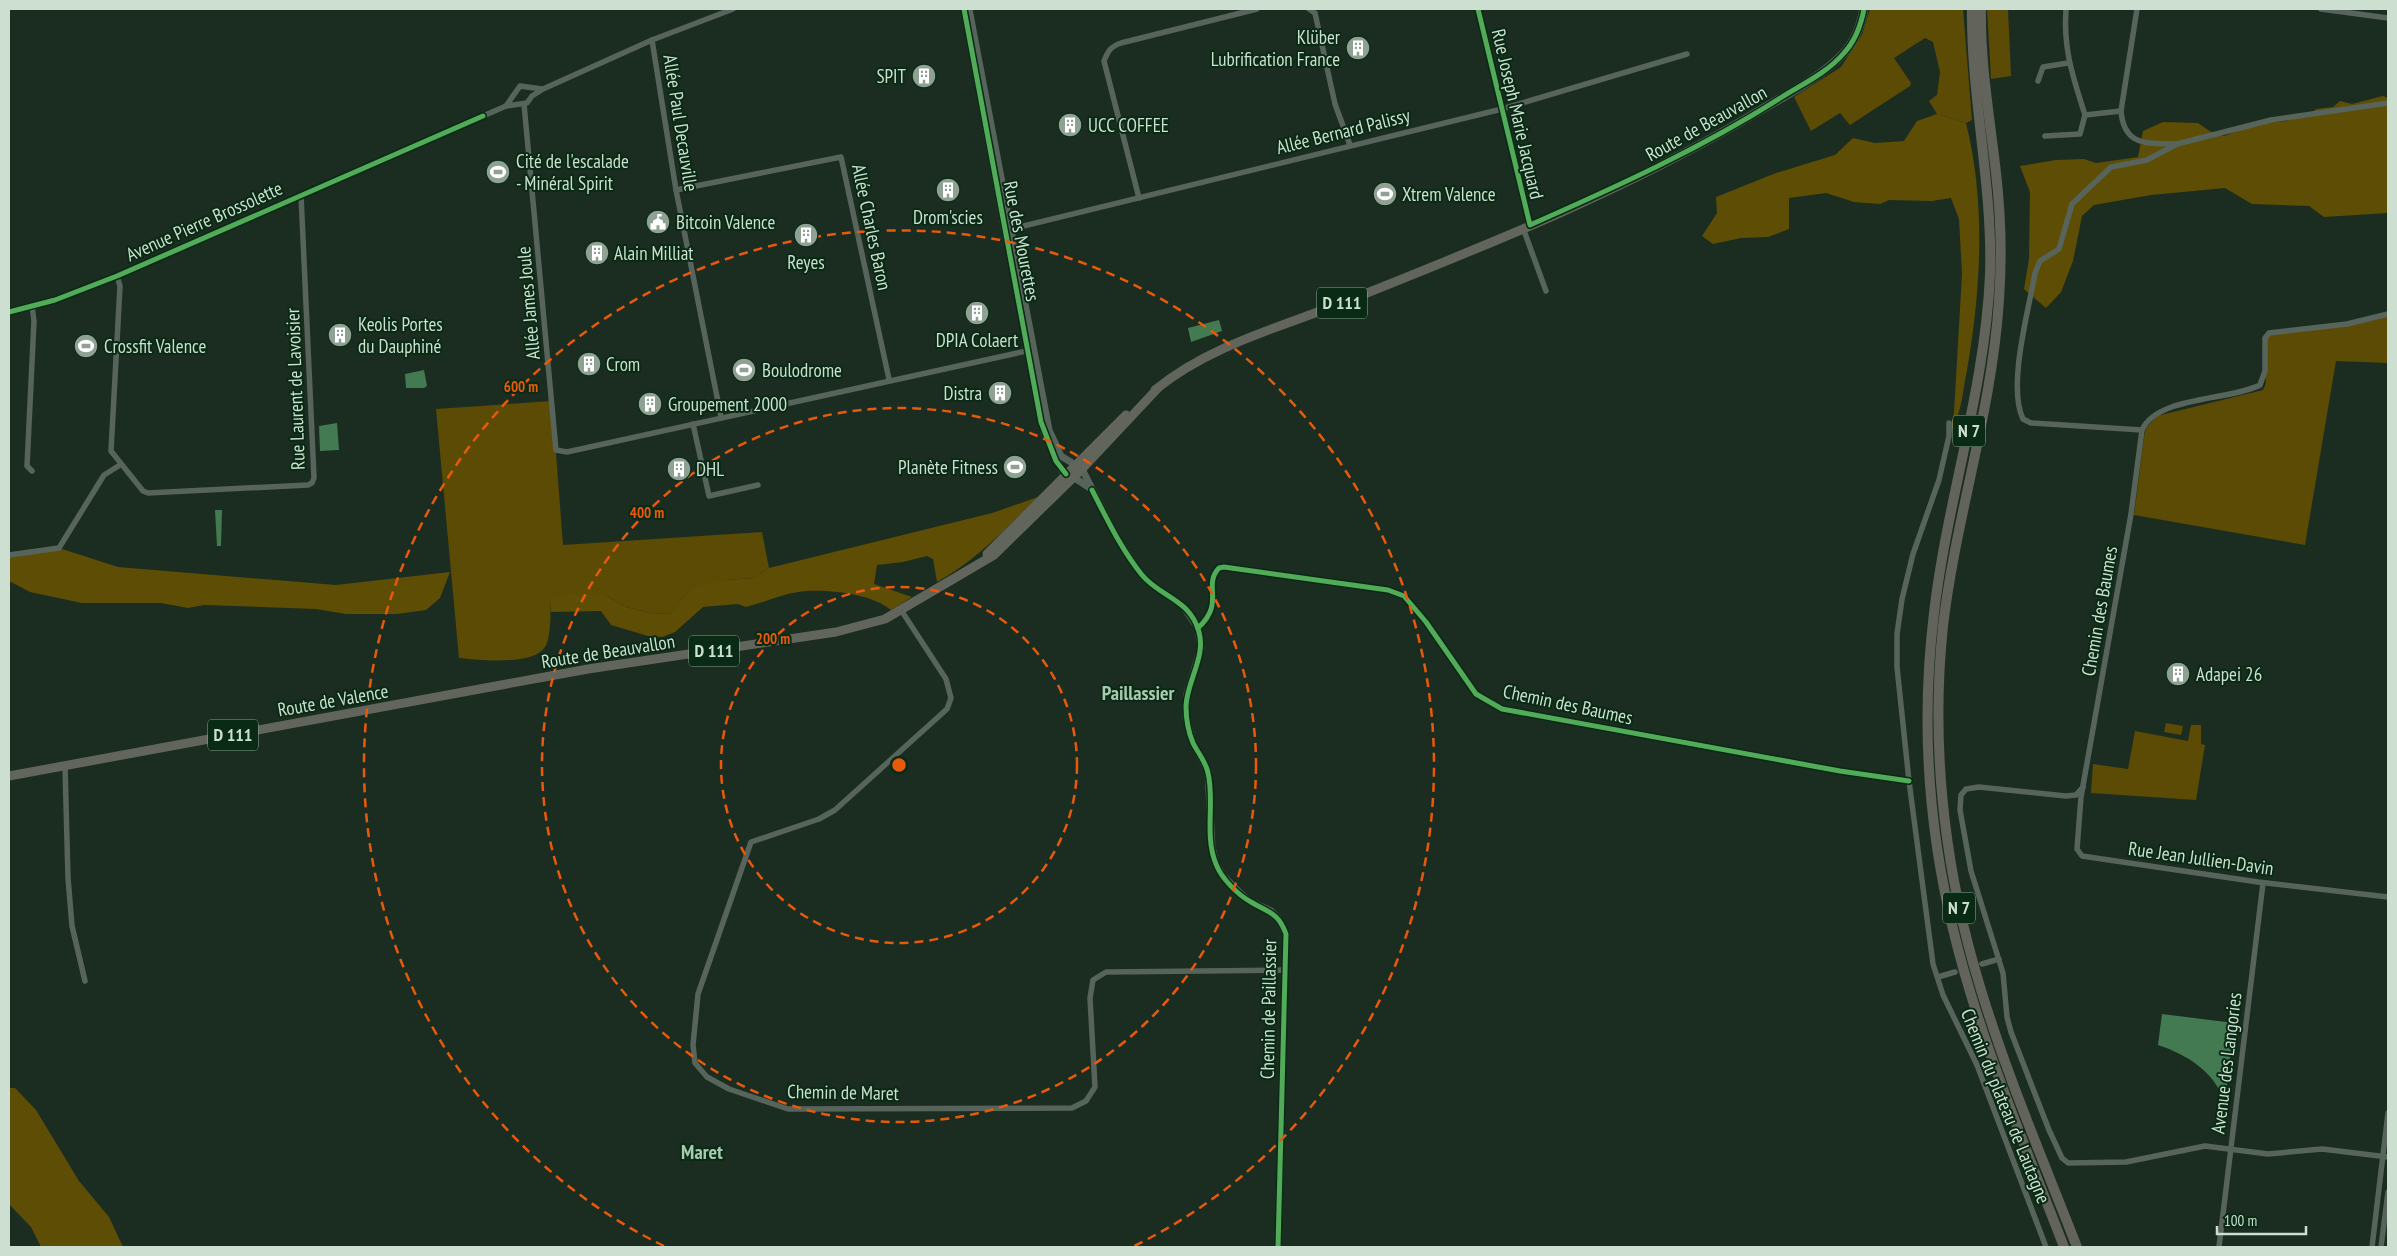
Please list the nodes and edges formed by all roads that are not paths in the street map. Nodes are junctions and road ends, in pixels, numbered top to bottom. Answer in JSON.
{"nodes":[{"id":1,"x":733,"y":9,"type":"edge"},
{"id":2,"x":964,"y":9,"type":"edge"},
{"id":3,"x":969,"y":9,"type":"edge"},
{"id":4,"x":1257,"y":9,"type":"edge"},
{"id":5,"x":1309,"y":9,"type":"edge"},
{"id":6,"x":1478,"y":9,"type":"edge"},
{"id":7,"x":1864,"y":9,"type":"edge"},
{"id":8,"x":1967,"y":9,"type":"edge"},
{"id":9,"x":1972,"y":9,"type":"edge"},
{"id":10,"x":1980,"y":9,"type":"edge"},
{"id":11,"x":2066,"y":9,"type":"edge"},
{"id":12,"x":2137,"y":9,"type":"edge"},
{"id":13,"x":2321,"y":9,"type":"edge"},
{"id":14,"x":2388,"y":18,"type":"edge"},
{"id":15,"x":652,"y":40,"type":"junction"},
{"id":16,"x":1687,"y":54,"type":"dead end"},
{"id":17,"x":2068,"y":63,"type":"junction"},
{"id":18,"x":1973,"y":68,"type":"junction"},
{"id":19,"x":2038,"y":81,"type":"dead end"},
{"id":20,"x":530,"y":88,"type":"junction"},
{"id":21,"x":543,"y":89,"type":"junction"},
{"id":22,"x":514,"y":95,"type":"junction"},
{"id":23,"x":532,"y":96,"type":"junction"},
{"id":24,"x":2388,"y":103,"type":"edge"},
{"id":25,"x":521,"y":104,"type":"junction"},
{"id":26,"x":506,"y":106,"type":"junction"},
{"id":27,"x":1502,"y":109,"type":"junction"},
{"id":28,"x":2121,"y":111,"type":"junction"},
{"id":29,"x":2085,"y":115,"type":"junction"},
{"id":30,"x":2045,"y":136,"type":"dead end"},
{"id":31,"x":2177,"y":144,"type":"junction"},
{"id":32,"x":1350,"y":145,"type":"junction"},
{"id":33,"x":676,"y":190,"type":"junction"},
{"id":34,"x":301,"y":195,"type":"junction"},
{"id":35,"x":1139,"y":198,"type":"junction"},
{"id":36,"x":1526,"y":227,"type":"junction"},
{"id":37,"x":1007,"y":230,"type":"junction"},
{"id":38,"x":117,"y":276,"type":"junction"},
{"id":39,"x":1546,"y":291,"type":"dead end"},
{"id":40,"x":32,"y":306,"type":"junction"},
{"id":41,"x":9,"y":312,"type":"edge"},
{"id":42,"x":2388,"y":314,"type":"edge"},
{"id":43,"x":1030,"y":350,"type":"junction"},
{"id":44,"x":889,"y":380,"type":"junction"},
{"id":45,"x":721,"y":417,"type":"junction"},
{"id":46,"x":1949,"y":423,"type":"dead end"},
{"id":47,"x":693,"y":424,"type":"junction"},
{"id":48,"x":2142,"y":430,"type":"junction"},
{"id":49,"x":120,"y":465,"type":"junction"},
{"id":50,"x":1079,"y":467,"type":"junction"},
{"id":51,"x":32,"y":471,"type":"dead end"},
{"id":52,"x":1070,"y":476,"type":"junction"},
{"id":53,"x":758,"y":485,"type":"dead end"},
{"id":54,"x":1092,"y":490,"type":"junction"},
{"id":55,"x":9,"y":556,"type":"edge"},
{"id":56,"x":901,"y":610,"type":"junction"},
{"id":57,"x":1198,"y":628,"type":"junction"},
{"id":58,"x":457,"y":693,"type":"joint"},
{"id":59,"x":65,"y":766,"type":"junction"},
{"id":60,"x":9,"y":776,"type":"edge"},
{"id":61,"x":1909,"y":780,"type":"junction"},
{"id":62,"x":2084,"y":786,"type":"junction"},
{"id":63,"x":2263,"y":882,"type":"junction"},
{"id":64,"x":2388,"y":897,"type":"edge"},
{"id":65,"x":1999,"y":959,"type":"junction"},
{"id":66,"x":1982,"y":964,"type":"dead end"},
{"id":67,"x":1286,"y":970,"type":"junction"},
{"id":68,"x":1955,"y":972,"type":"dead end"},
{"id":69,"x":1938,"y":977,"type":"junction"},
{"id":70,"x":85,"y":981,"type":"dead end"},
{"id":71,"x":2388,"y":1113,"type":"edge"},
{"id":72,"x":2231,"y":1150,"type":"junction"},
{"id":73,"x":2386,"y":1158,"type":"edge"},
{"id":74,"x":2388,"y":1192,"type":"edge"},
{"id":75,"x":2373,"y":1233,"type":"junction"},
{"id":76,"x":2385,"y":1235,"type":"edge"},
{"id":77,"x":1278,"y":1247,"type":"edge"},
{"id":78,"x":2046,"y":1247,"type":"edge"},
{"id":79,"x":2064,"y":1247,"type":"edge"},
{"id":80,"x":2077,"y":1247,"type":"edge"},
{"id":81,"x":2219,"y":1247,"type":"edge"},
{"id":82,"x":2372,"y":1247,"type":"edge"},
{"id":83,"x":2381,"y":1247,"type":"edge"}],
"edges":[{"from":1,"to":15,"type":"street"},
{"from":2,"to":37,"type":"street","name":"Rue des Mourettes"},
{"from":3,"to":37,"type":"street","name":"Rue des Mourettes"},
{"from":4,"to":35,"type":"street"},
{"from":5,"to":32,"type":"street"},
{"from":6,"to":27,"type":"street","name":"Rue Joseph Marie Jacquard"},
{"from":7,"to":36,"type":"main road","name":"Route de Beauvallon","number":"D 111"},
{"from":8,"to":18,"type":"highway","number":"N 7"},
{"from":9,"to":18,"type":"highway","number":"N 7"},
{"from":10,"to":80,"type":"highway","number":"N 7"},
{"from":11,"to":17,"type":"street"},
{"from":12,"to":28,"type":"street"},
{"from":13,"to":14,"type":"street"},
{"from":15,"to":21,"type":"street"},
{"from":15,"to":33,"type":"street","name":"Allée Paul Decauville"},
{"from":16,"to":27,"type":"street","name":"Allée Bernard Palissy"},
{"from":17,"to":19,"type":"street"},
{"from":17,"to":29,"type":"street"},
{"from":18,"to":79,"type":"highway","number":"N 7"},
{"from":20,"to":21,"type":"street"},
{"from":20,"to":22,"type":"street"},
{"from":20,"to":23,"type":"street"},
{"from":21,"to":23,"type":"street"},
{"from":22,"to":25,"type":"street"},
{"from":22,"to":26,"type":"street"},
{"from":23,"to":25,"type":"street"},
{"from":24,"to":31,"type":"street"},
{"from":25,"to":26,"type":"street","name":"Avenue Pierre Brossolette"},
{"from":25,"to":47,"type":"street","name":"Allée James Joule"},
{"from":26,"to":34,"type":"street","name":"Avenue Pierre Brossolette"},
{"from":27,"to":32,"type":"street","name":"Allée Bernard Palissy"},
{"from":27,"to":36,"type":"street","name":"Rue Joseph Marie Jacquard"},
{"from":28,"to":29,"type":"street"},
{"from":28,"to":31,"type":"street"},
{"from":29,"to":30,"type":"street"},
{"from":31,"to":48,"type":"street"},
{"from":32,"to":35,"type":"street","name":"Allée Bernard Palissy"},
{"from":33,"to":44,"type":"street","name":"Allée Charles Baron"},
{"from":33,"to":45,"type":"street","name":"Allée Paul Decauville"},
{"from":34,"to":38,"type":"street","name":"Avenue Pierre Brossolette"},
{"from":34,"to":49,"type":"street","name":"Rue Laurent de Lavoisier"},
{"from":35,"to":37,"type":"street","name":"Allée Bernard Palissy"},
{"from":36,"to":39,"type":"street","name":"Rue Joseph Marie Jacquard"},
{"from":36,"to":50,"type":"main road","name":"Route de Beauvallon","number":"D 111"},
{"from":37,"to":43,"type":"street","name":"Rue des Mourettes"},
{"from":38,"to":40,"type":"street","name":"Avenue Pierre Brossolette"},
{"from":38,"to":49,"type":"street","name":"Rue Laurent de Lavoisier"},
{"from":40,"to":41,"type":"street","name":"Avenue Pierre Brossolette"},
{"from":40,"to":51,"type":"street"},
{"from":42,"to":48,"type":"street"},
{"from":43,"to":44,"type":"street","name":"Allée James Joule"},
{"from":43,"to":50,"type":"street","name":"Rue des Mourettes"},
{"from":43,"to":52,"type":"street","name":"Rue des Mourettes"},
{"from":44,"to":45,"type":"street","name":"Allée James Joule"},
{"from":45,"to":47,"type":"street","name":"Allée James Joule"},
{"from":46,"to":61,"type":"street"},
{"from":47,"to":53,"type":"street"},
{"from":48,"to":62,"type":"street","name":"Chemin des Baumes"},
{"from":49,"to":55,"type":"street"},
{"from":50,"to":52,"type":"main road","name":"Route de Beauvallon","number":"D 111"},
{"from":50,"to":54,"type":"street","name":"Chemin de Paillassier"},
{"from":52,"to":54,"type":"street","name":"Chemin de Paillassier"},
{"from":52,"to":56,"type":"main road","name":"Route de Beauvallon","number":"D 111"},
{"from":54,"to":57,"type":"street","name":"Chemin de Paillassier"},
{"from":56,"to":58,"type":"main road","name":"Route de Beauvallon","number":"D 111"},
{"from":56,"to":67,"type":"street","name":"Chemin de Maret"},
{"from":57,"to":61,"type":"street","name":"Chemin des Baumes"},
{"from":57,"to":67,"type":"street","name":"Chemin de Paillassier"},
{"from":58,"to":59,"type":"main road","name":"Route de Valence","number":"D 111"},
{"from":59,"to":60,"type":"main road","name":"Route de Valence","number":"D 111"},
{"from":59,"to":70,"type":"street"},
{"from":61,"to":69,"type":"street"},
{"from":62,"to":63,"type":"street","name":"Rue Jean Jullien-Davin"},
{"from":62,"to":65,"type":"street"},
{"from":63,"to":64,"type":"street","name":"Rue Jean Jullien-Davin"},
{"from":63,"to":72,"type":"street","name":"Avenue des Langories"},
{"from":65,"to":66,"type":"street"},
{"from":65,"to":72,"type":"street","name":"Chemin du plateau de Lautagne"},
{"from":67,"to":77,"type":"street","name":"Chemin de Paillassier"},
{"from":68,"to":69,"type":"street"},
{"from":69,"to":78,"type":"street","name":"Chemin du plateau de Lautagne"},
{"from":71,"to":73,"type":"street"},
{"from":72,"to":73,"type":"street","name":"Chemin du plateau de Lautagne"},
{"from":72,"to":81,"type":"street","name":"Avenue des Langories"},
{"from":73,"to":75,"type":"street"},
{"from":74,"to":76,"type":"street"},
{"from":75,"to":76,"type":"street"},
{"from":75,"to":82,"type":"street"},
{"from":76,"to":83,"type":"street"}]}
